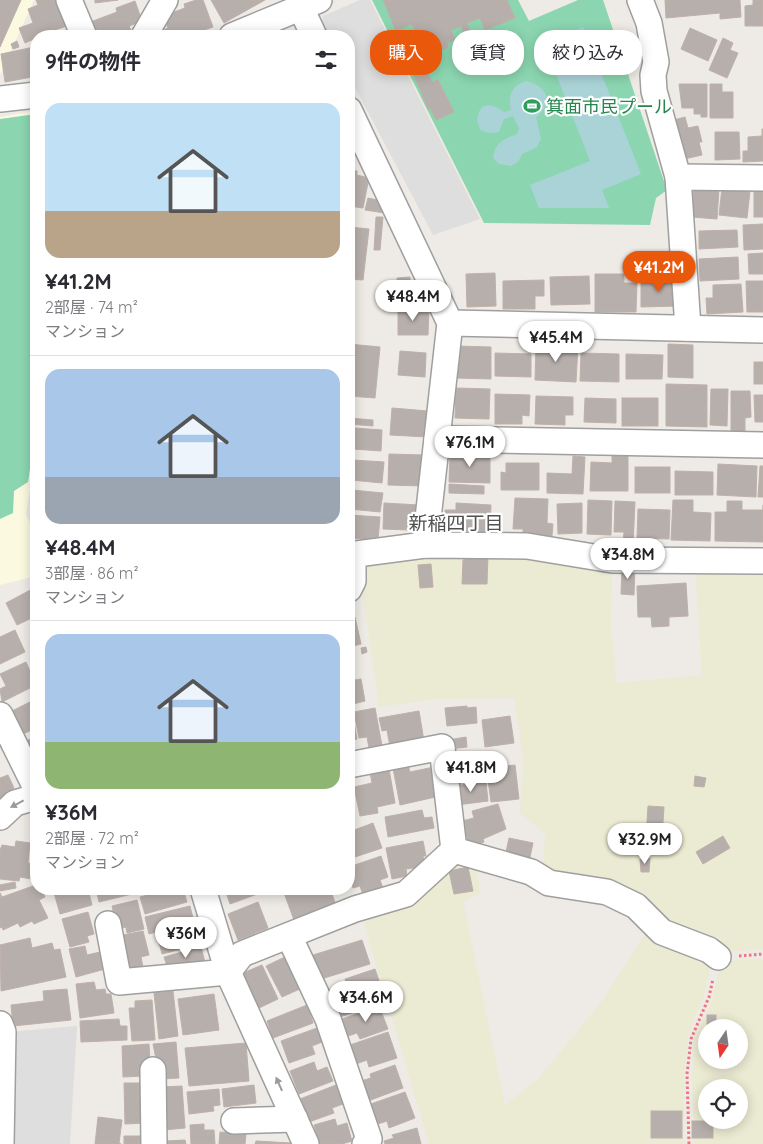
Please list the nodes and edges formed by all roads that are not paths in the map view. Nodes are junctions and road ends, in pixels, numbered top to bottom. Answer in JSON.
{"nodes":[{"id":1,"x":69,"y":0,"type":"edge"},
{"id":2,"x":165,"y":0,"type":"edge"},
{"id":3,"x":640,"y":0,"type":"edge"},
{"id":4,"x":310,"y":4,"type":"edge"},
{"id":5,"x":82,"y":30,"type":"edge"},
{"id":6,"x":148,"y":30,"type":"edge"},
{"id":7,"x":247,"y":30,"type":"edge"},
{"id":8,"x":313,"y":30,"type":"edge"},
{"id":9,"x":30,"y":96,"type":"edge"},
{"id":10,"x":0,"y":99,"type":"edge"},
{"id":11,"x":355,"y":135,"type":"edge"},
{"id":12,"x":359,"y":151,"type":"edge"},
{"id":13,"x":678,"y":177,"type":"junction"},
{"id":14,"x":763,"y":178,"type":"edge"},
{"id":15,"x":450,"y":323,"type":"junction"},
{"id":16,"x":688,"y":328,"type":"junction"},
{"id":17,"x":763,"y":330,"type":"edge"},
{"id":18,"x":437,"y":439,"type":"junction"},
{"id":19,"x":763,"y":445,"type":"edge"},
{"id":20,"x":425,"y":545,"type":"junction"},
{"id":21,"x":355,"y":554,"type":"edge"},
{"id":22,"x":763,"y":561,"type":"edge"},
{"id":23,"x":0,"y":715,"type":"edge"},
{"id":24,"x":355,"y":763,"type":"edge"},
{"id":25,"x":30,"y":776,"type":"edge"},
{"id":26,"x":30,"y":799,"type":"edge"},
{"id":27,"x":0,"y":817,"type":"edge"},
{"id":28,"x":454,"y":850,"type":"junction"},
{"id":29,"x":205,"y":895,"type":"edge"},
{"id":30,"x":351,"y":899,"type":"edge"},
{"id":31,"x":108,"y":924,"type":"dead end"},
{"id":32,"x":289,"y":936,"type":"junction"},
{"id":33,"x":718,"y":957,"type":"road end"},
{"id":34,"x":228,"y":972,"type":"junction"},
{"id":35,"x":0,"y":1024,"type":"edge"},
{"id":36,"x":153,"y":1070,"type":"dead end"},
{"id":37,"x":295,"y":1119,"type":"junction"},
{"id":38,"x":234,"y":1121,"type":"dead end"},
{"id":39,"x":1,"y":1144,"type":"edge"},
{"id":40,"x":154,"y":1144,"type":"edge"},
{"id":41,"x":306,"y":1144,"type":"edge"},
{"id":42,"x":366,"y":1144,"type":"edge"}],
"edges":[{"from":1,"to":5,"type":"street"},
{"from":2,"to":6,"type":"street"},
{"from":3,"to":13,"type":"street"},
{"from":4,"to":7,"type":"street"},
{"from":4,"to":8,"type":"street"},
{"from":9,"to":10,"type":"street"},
{"from":11,"to":12,"type":"street"},
{"from":12,"to":15,"type":"street"},
{"from":13,"to":14,"type":"street"},
{"from":13,"to":16,"type":"street"},
{"from":15,"to":16,"type":"street"},
{"from":15,"to":18,"type":"street"},
{"from":16,"to":17,"type":"street"},
{"from":18,"to":19,"type":"street"},
{"from":18,"to":20,"type":"street"},
{"from":20,"to":21,"type":"street"},
{"from":20,"to":22,"type":"street"},
{"from":23,"to":25,"type":"street"},
{"from":24,"to":28,"type":"street"},
{"from":26,"to":27,"type":"street","one_way":true},
{"from":28,"to":30,"type":"street"},
{"from":28,"to":33,"type":"street"},
{"from":29,"to":34,"type":"street"},
{"from":30,"to":32,"type":"street"},
{"from":31,"to":34,"type":"street"},
{"from":32,"to":34,"type":"street"},
{"from":32,"to":42,"type":"street"},
{"from":37,"to":34,"type":"street","one_way":true},
{"from":35,"to":39,"type":"street"},
{"from":36,"to":40,"type":"street"},
{"from":37,"to":38,"type":"street"},
{"from":37,"to":41,"type":"street"}]}
